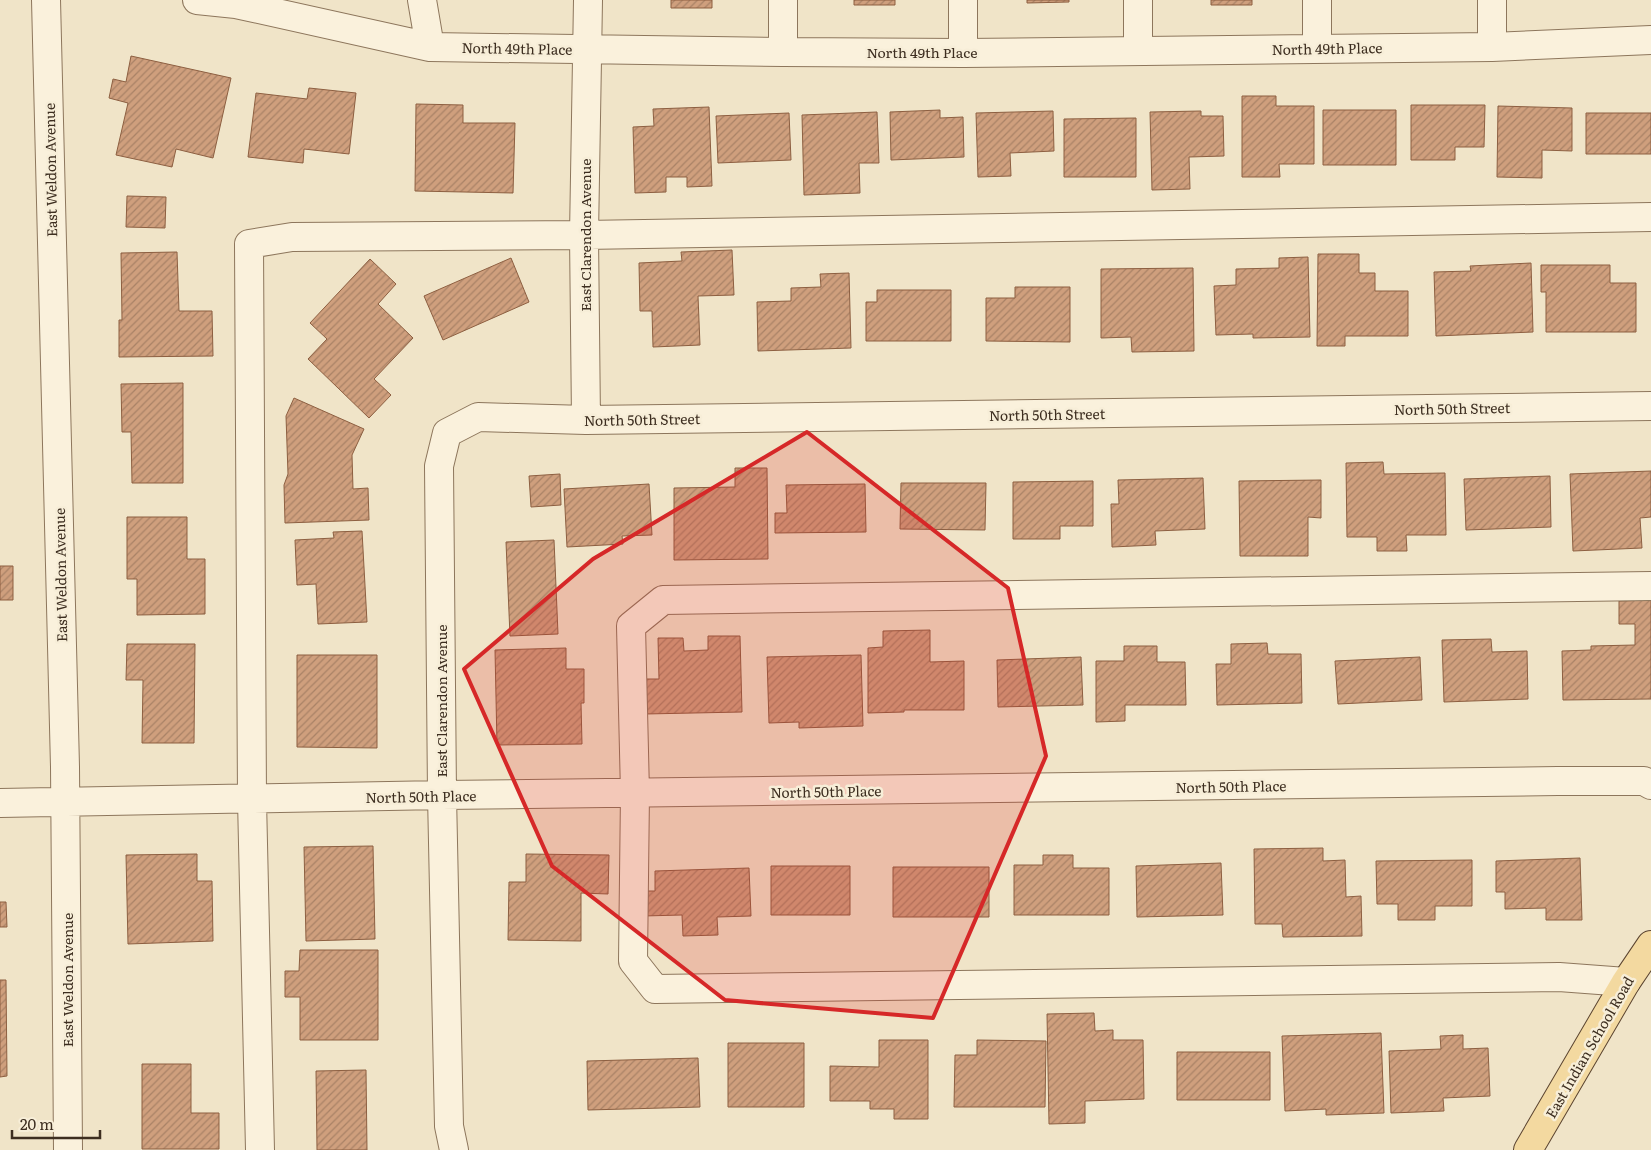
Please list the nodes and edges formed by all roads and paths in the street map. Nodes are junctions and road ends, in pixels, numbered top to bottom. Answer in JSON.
{"nodes":[{"id":1,"x":46,"y":0,"type":"edge"},
{"id":2,"x":197,"y":0,"type":"edge"},
{"id":3,"x":422,"y":0,"type":"edge"},
{"id":4,"x":588,"y":0,"type":"edge"},
{"id":5,"x":783,"y":0,"type":"edge"},
{"id":6,"x":963,"y":0,"type":"edge"},
{"id":7,"x":1138,"y":0,"type":"edge"},
{"id":8,"x":1317,"y":0,"type":"edge"},
{"id":9,"x":1492,"y":0,"type":"edge"},
{"id":10,"x":1651,"y":40,"type":"edge"},
{"id":11,"x":1492,"y":46,"type":"junction"},
{"id":12,"x":430,"y":47,"type":"junction"},
{"id":13,"x":1317,"y":48,"type":"junction"},
{"id":14,"x":586,"y":49,"type":"junction"},
{"id":15,"x":1138,"y":51,"type":"junction"},
{"id":16,"x":783,"y":52,"type":"junction"},
{"id":17,"x":963,"y":52,"type":"junction"},
{"id":18,"x":1651,"y":217,"type":"edge"},
{"id":19,"x":584,"y":235,"type":"junction"},
{"id":20,"x":1651,"y":406,"type":"edge"},
{"id":21,"x":586,"y":420,"type":"junction"},
{"id":22,"x":447,"y":433,"type":"joint"},
{"id":23,"x":1651,"y":586,"type":"edge"},
{"id":24,"x":1651,"y":785,"type":"edge"},
{"id":25,"x":635,"y":793,"type":"junction"},
{"id":26,"x":442,"y":795,"type":"junction"},
{"id":27,"x":252,"y":800,"type":"junction"},
{"id":28,"x":66,"y":802,"type":"junction"},
{"id":29,"x":0,"y":803,"type":"edge"},
{"id":30,"x":1651,"y":945,"type":"edge"},
{"id":31,"x":1626,"y":982,"type":"junction"},
{"id":32,"x":68,"y":1150,"type":"edge"},
{"id":33,"x":260,"y":1150,"type":"edge"},
{"id":34,"x":454,"y":1150,"type":"edge"},
{"id":35,"x":1528,"y":1150,"type":"edge"}],
"edges":[{"from":1,"to":28,"type":"street","name":"East Weldon Avenue"},
{"from":2,"to":12,"type":"street","name":"North 49th Place"},
{"from":3,"to":12,"type":"street"},
{"from":4,"to":14,"type":"street","name":"East Clarendon Avenue"},
{"from":5,"to":16,"type":"street"},
{"from":6,"to":17,"type":"street"},
{"from":7,"to":15,"type":"street"},
{"from":8,"to":13,"type":"street"},
{"from":9,"to":11,"type":"street"},
{"from":10,"to":11,"type":"street","name":"North 49th Place"},
{"from":11,"to":13,"type":"street","name":"North 49th Place"},
{"from":12,"to":14,"type":"street","name":"North 49th Place"},
{"from":13,"to":15,"type":"street","name":"North 49th Place"},
{"from":14,"to":16,"type":"street","name":"North 49th Place"},
{"from":14,"to":19,"type":"street","name":"East Clarendon Avenue"},
{"from":15,"to":17,"type":"street","name":"North 49th Place"},
{"from":16,"to":17,"type":"street","name":"North 49th Place"},
{"from":18,"to":19,"type":"street"},
{"from":19,"to":21,"type":"street","name":"East Clarendon Avenue"},
{"from":19,"to":27,"type":"street"},
{"from":20,"to":21,"type":"street","name":"North 50th Street"},
{"from":21,"to":22,"type":"street","name":"North 50th Street"},
{"from":22,"to":26,"type":"street","name":"East Clarendon Avenue"},
{"from":23,"to":25,"type":"street"},
{"from":24,"to":25,"type":"street","name":"North 50th Place"},
{"from":25,"to":26,"type":"street","name":"North 50th Place"},
{"from":25,"to":31,"type":"street"},
{"from":26,"to":27,"type":"street","name":"North 50th Place"},
{"from":26,"to":34,"type":"street","name":"East Clarendon Avenue"},
{"from":27,"to":28,"type":"street","name":"North 50th Place"},
{"from":27,"to":33,"type":"street"},
{"from":28,"to":29,"type":"street","name":"North 50th Place"},
{"from":28,"to":32,"type":"street","name":"East Weldon Avenue"},
{"from":30,"to":31,"type":"main road","name":"East Indian School Road"},
{"from":31,"to":35,"type":"main road","name":"East Indian School Road"}]}
